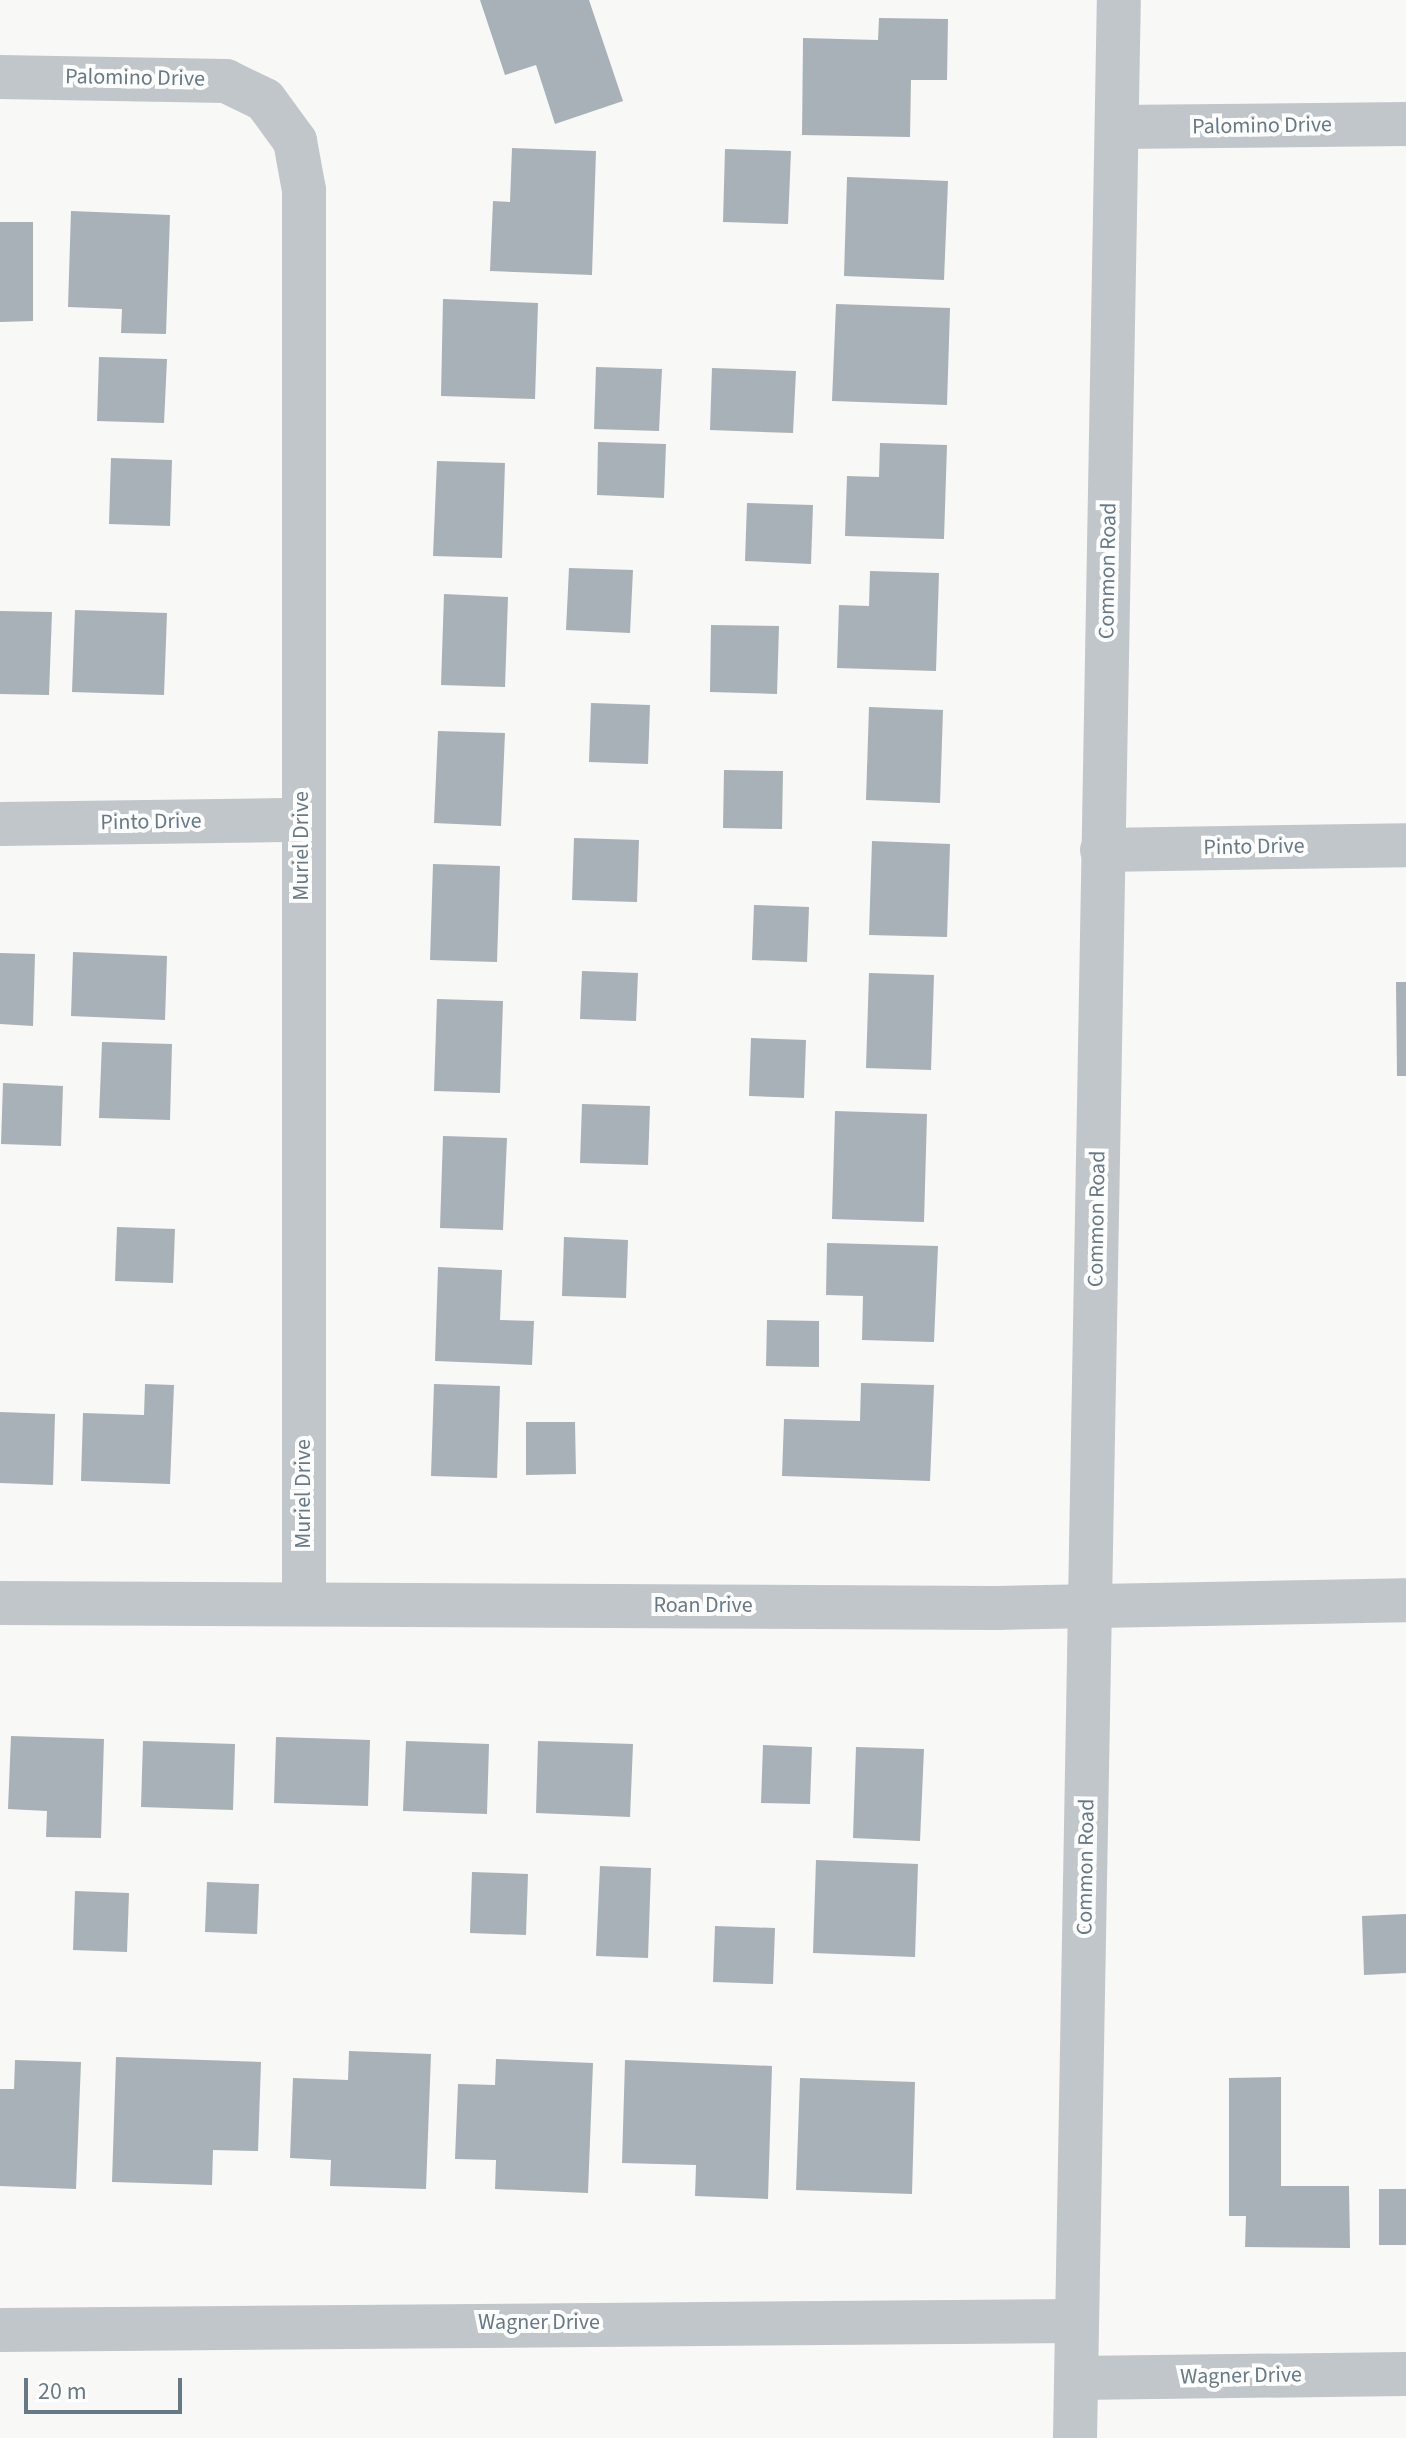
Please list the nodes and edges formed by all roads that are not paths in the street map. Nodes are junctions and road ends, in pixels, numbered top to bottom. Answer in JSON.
{"nodes":[{"id":1,"x":1119,"y":0,"type":"edge"},
{"id":2,"x":0,"y":77,"type":"edge"},
{"id":3,"x":265,"y":100,"type":"joint"},
{"id":4,"x":1406,"y":124,"type":"edge"},
{"id":5,"x":1117,"y":127,"type":"junction"},
{"id":6,"x":302,"y":820,"type":"junction"},
{"id":7,"x":0,"y":824,"type":"edge"},
{"id":8,"x":1406,"y":845,"type":"edge"},
{"id":9,"x":1102,"y":850,"type":"junction"},
{"id":10,"x":1406,"y":1600,"type":"edge"},
{"id":11,"x":0,"y":1603,"type":"edge"},
{"id":12,"x":304,"y":1603,"type":"junction"},
{"id":13,"x":1091,"y":1606,"type":"junction"},
{"id":14,"x":1077,"y":2321,"type":"junction"},
{"id":15,"x":0,"y":2330,"type":"edge"},
{"id":16,"x":1406,"y":2374,"type":"edge"},
{"id":17,"x":1076,"y":2378,"type":"junction"},
{"id":18,"x":1075,"y":2438,"type":"edge"}],
"edges":[{"from":1,"to":5,"type":"street","name":"Common Road"},
{"from":2,"to":3,"type":"street","name":"Palomino Drive"},
{"from":3,"to":6,"type":"street","name":"Muriel Drive"},
{"from":4,"to":5,"type":"street","name":"Palomino Drive"},
{"from":5,"to":9,"type":"street","name":"Common Road"},
{"from":6,"to":7,"type":"street","name":"Pinto Drive"},
{"from":6,"to":12,"type":"street","name":"Muriel Drive"},
{"from":8,"to":9,"type":"street","name":"Pinto Drive"},
{"from":9,"to":13,"type":"street","name":"Common Road"},
{"from":10,"to":13,"type":"street","name":"Roan Drive"},
{"from":11,"to":12,"type":"street","name":"Roan Drive"},
{"from":12,"to":13,"type":"street","name":"Roan Drive"},
{"from":13,"to":14,"type":"street","name":"Common Road"},
{"from":14,"to":15,"type":"street","name":"Wagner Drive"},
{"from":14,"to":17,"type":"street","name":"Common Road"},
{"from":16,"to":17,"type":"street","name":"Wagner Drive"},
{"from":17,"to":18,"type":"street","name":"Common Road"}]}
